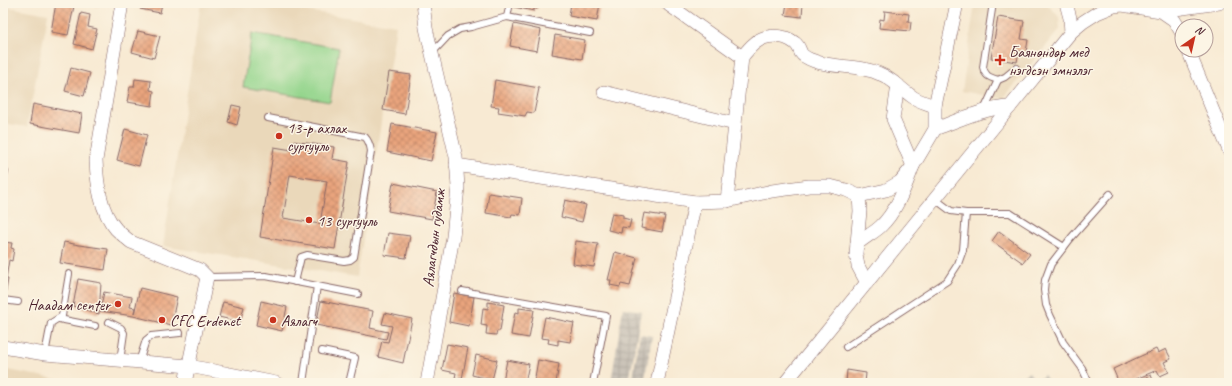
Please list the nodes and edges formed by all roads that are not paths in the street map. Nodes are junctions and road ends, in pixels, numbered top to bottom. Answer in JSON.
{"nodes":[{"id":1,"x":122,"y":3,"type":"edge"},
{"id":2,"x":424,"y":3,"type":"edge"},
{"id":3,"x":510,"y":3,"type":"edge"},
{"id":4,"x":957,"y":3,"type":"edge"},
{"id":5,"x":992,"y":3,"type":"edge"},
{"id":6,"x":1066,"y":3,"type":"edge"},
{"id":7,"x":1219,"y":3,"type":"edge"},
{"id":8,"x":1119,"y":4,"type":"edge"},
{"id":9,"x":669,"y":5,"type":"dead end"},
{"id":10,"x":1161,"y":11,"type":"junction"},
{"id":11,"x":507,"y":17,"type":"junction"},
{"id":12,"x":1174,"y":20,"type":"edge"},
{"id":13,"x":1071,"y":32,"type":"junction"},
{"id":14,"x":590,"y":33,"type":"dead end"},
{"id":15,"x":431,"y":54,"type":"junction"},
{"id":16,"x":742,"y":57,"type":"junction"},
{"id":17,"x":1191,"y":58,"type":"edge"},
{"id":18,"x":1016,"y":68,"type":"dead end"},
{"id":19,"x":998,"y":80,"type":"junction"},
{"id":20,"x":898,"y":86,"type":"junction"},
{"id":21,"x":604,"y":92,"type":"dead end"},
{"id":22,"x":935,"y":106,"type":"junction"},
{"id":23,"x":1010,"y":107,"type":"junction"},
{"id":24,"x":983,"y":111,"type":"junction"},
{"id":25,"x":268,"y":118,"type":"dead end"},
{"id":26,"x":735,"y":124,"type":"junction"},
{"id":27,"x":935,"y":129,"type":"junction"},
{"id":28,"x":1229,"y":150,"type":"edge"},
{"id":29,"x":456,"y":165,"type":"junction"},
{"id":30,"x":913,"y":166,"type":"junction"},
{"id":31,"x":4,"y":172,"type":"dead end"},
{"id":32,"x":3,"y":179,"type":"edge"},
{"id":33,"x":1110,"y":194,"type":"dead end"},
{"id":34,"x":859,"y":196,"type":"junction"},
{"id":35,"x":936,"y":199,"type":"junction"},
{"id":36,"x":727,"y":201,"type":"junction"},
{"id":37,"x":695,"y":202,"type":"junction"},
{"id":38,"x":966,"y":214,"type":"junction"},
{"id":39,"x":857,"y":244,"type":"junction"},
{"id":40,"x":1064,"y":247,"type":"junction"},
{"id":41,"x":69,"y":274,"type":"dead end"},
{"id":42,"x":207,"y":277,"type":"junction"},
{"id":43,"x":295,"y":282,"type":"junction"},
{"id":44,"x":867,"y":283,"type":"junction"},
{"id":45,"x":317,"y":286,"type":"junction"},
{"id":46,"x":462,"y":290,"type":"dead end"},
{"id":47,"x":358,"y":294,"type":"dead end"},
{"id":48,"x":3,"y":300,"type":"edge"},
{"id":49,"x":18,"y":302,"type":"dead end"},
{"id":50,"x":59,"y":319,"type":"junction"},
{"id":51,"x":109,"y":322,"type":"dead end"},
{"id":52,"x":94,"y":326,"type":"dead end"},
{"id":53,"x":180,"y":334,"type":"dead end"},
{"id":54,"x":3,"y":347,"type":"edge"},
{"id":55,"x":846,"y":347,"type":"dead end"},
{"id":56,"x":322,"y":351,"type":"dead end"},
{"id":57,"x":45,"y":354,"type":"junction"},
{"id":58,"x":120,"y":361,"type":"junction"},
{"id":59,"x":139,"y":362,"type":"junction"},
{"id":60,"x":189,"y":366,"type":"junction"},
{"id":61,"x":185,"y":383,"type":"edge"},
{"id":62,"x":276,"y":383,"type":"edge"},
{"id":63,"x":303,"y":383,"type":"edge"},
{"id":64,"x":349,"y":383,"type":"edge"},
{"id":65,"x":427,"y":383,"type":"edge"},
{"id":66,"x":593,"y":383,"type":"edge"},
{"id":67,"x":657,"y":383,"type":"edge"},
{"id":68,"x":785,"y":383,"type":"edge"},
{"id":69,"x":1089,"y":383,"type":"edge"}],
"edges":[{"from":1,"to":42,"type":"street"},
{"from":2,"to":15,"type":"street","name":"Аялагчдын гудамж"},
{"from":3,"to":11,"type":"lane"},
{"from":4,"to":22,"type":"street"},
{"from":5,"to":19,"type":"lane"},
{"from":6,"to":13,"type":"street"},
{"from":7,"to":10,"type":"street"},
{"from":8,"to":10,"type":"street"},
{"from":8,"to":13,"type":"street"},
{"from":9,"to":16,"type":"street"},
{"from":10,"to":12,"type":"street"},
{"from":11,"to":14,"type":"lane"},
{"from":11,"to":15,"type":"lane"},
{"from":13,"to":23,"type":"street"},
{"from":15,"to":29,"type":"street","name":"Аялагчдын гудамж"},
{"from":16,"to":20,"type":"street"},
{"from":16,"to":26,"type":"street"},
{"from":17,"to":28,"type":"street"},
{"from":18,"to":19,"type":"lane"},
{"from":19,"to":24,"type":"lane"},
{"from":20,"to":22,"type":"street"},
{"from":20,"to":30,"type":"street"},
{"from":21,"to":26,"type":"street"},
{"from":22,"to":27,"type":"street"},
{"from":23,"to":24,"type":"street"},
{"from":23,"to":35,"type":"street"},
{"from":24,"to":27,"type":"street"},
{"from":25,"to":43,"type":"lane"},
{"from":26,"to":36,"type":"street"},
{"from":27,"to":30,"type":"street"},
{"from":29,"to":37,"type":"street"},
{"from":29,"to":65,"type":"street","name":"Аялагчдын гудамж"},
{"from":30,"to":34,"type":"street"},
{"from":30,"to":39,"type":"street"},
{"from":31,"to":32,"type":"lane"},
{"from":33,"to":40,"type":"lane"},
{"from":34,"to":36,"type":"street"},
{"from":34,"to":39,"type":"street"},
{"from":35,"to":38,"type":"lane"},
{"from":35,"to":44,"type":"street"},
{"from":36,"to":37,"type":"street"},
{"from":37,"to":67,"type":"street"},
{"from":38,"to":40,"type":"lane"},
{"from":38,"to":55,"type":"lane"},
{"from":39,"to":44,"type":"street"},
{"from":40,"to":69,"type":"lane"},
{"from":41,"to":50,"type":"lane"},
{"from":42,"to":43,"type":"lane"},
{"from":42,"to":60,"type":"street"},
{"from":43,"to":45,"type":"lane"},
{"from":44,"to":68,"type":"street"},
{"from":45,"to":47,"type":"lane"},
{"from":45,"to":63,"type":"lane"},
{"from":46,"to":66,"type":"lane"},
{"from":48,"to":49,"type":"lane"},
{"from":50,"to":52,"type":"lane"},
{"from":50,"to":57,"type":"lane"},
{"from":51,"to":58,"type":"lane"},
{"from":53,"to":59,"type":"lane"},
{"from":54,"to":57,"type":"street"},
{"from":56,"to":64,"type":"lane"},
{"from":57,"to":58,"type":"street"},
{"from":58,"to":59,"type":"street"},
{"from":59,"to":60,"type":"street"},
{"from":60,"to":61,"type":"street"},
{"from":60,"to":62,"type":"street"}]}
